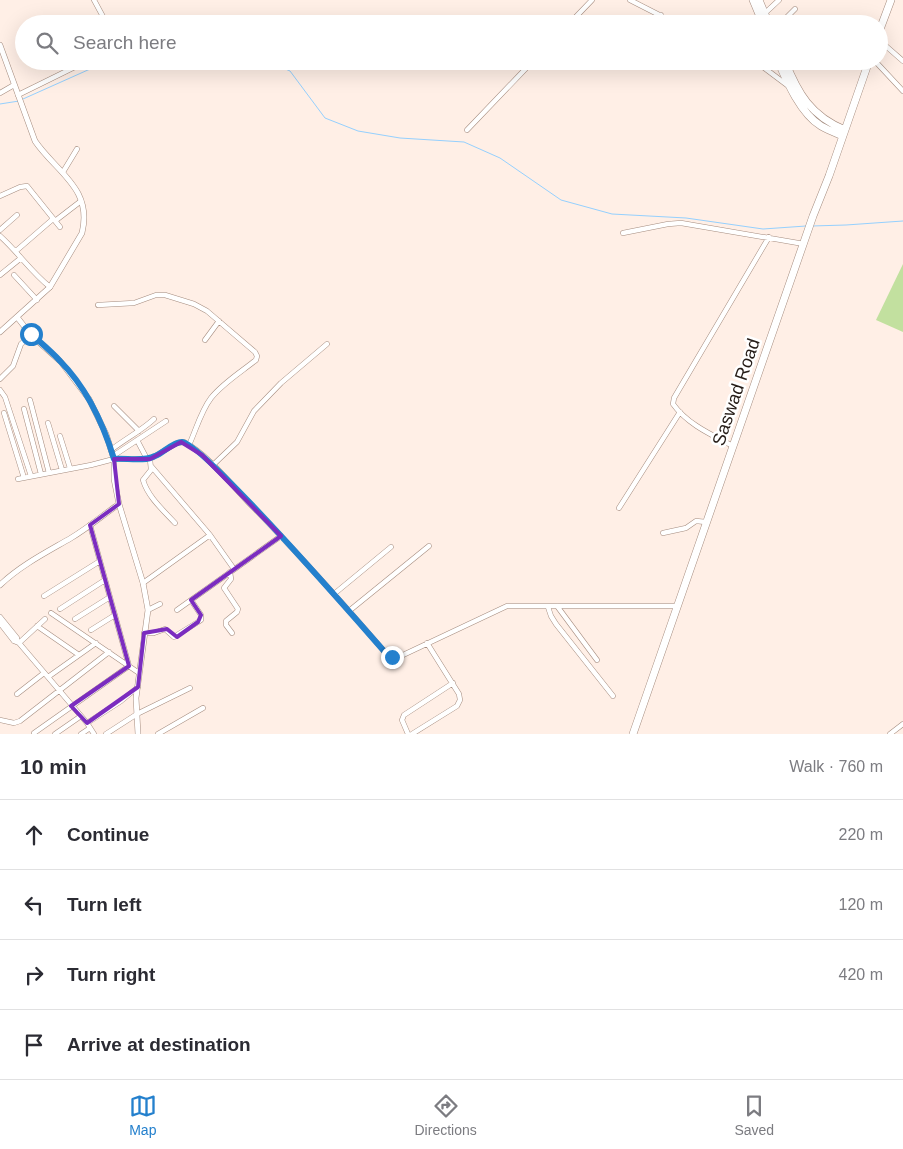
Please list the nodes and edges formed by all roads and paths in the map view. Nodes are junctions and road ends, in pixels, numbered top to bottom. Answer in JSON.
{"nodes":[{"id":1,"x":94,"y":0,"type":"edge"},
{"id":2,"x":592,"y":0,"type":"edge"},
{"id":3,"x":630,"y":0,"type":"edge"},
{"id":4,"x":753,"y":0,"type":"edge"},
{"id":5,"x":759,"y":0,"type":"edge"},
{"id":6,"x":779,"y":0,"type":"edge"},
{"id":7,"x":891,"y":0,"type":"edge"},
{"id":8,"x":641,"y":2,"type":"edge"},
{"id":9,"x":795,"y":9,"type":"dead end"},
{"id":10,"x":102,"y":15,"type":"edge"},
{"id":11,"x":578,"y":15,"type":"edge"},
{"id":12,"x":661,"y":15,"type":"edge"},
{"id":13,"x":760,"y":15,"type":"edge"},
{"id":14,"x":762,"y":15,"type":"edge"},
{"id":15,"x":765,"y":15,"type":"edge"},
{"id":16,"x":789,"y":15,"type":"edge"},
{"id":17,"x":885,"y":15,"type":"edge"},
{"id":18,"x":0,"y":45,"type":"edge"},
{"id":19,"x":888,"y":48,"type":"edge"},
{"id":20,"x":903,"y":61,"type":"edge"},
{"id":21,"x":70,"y":70,"type":"edge"},
{"id":22,"x":524,"y":70,"type":"edge"},
{"id":23,"x":769,"y":70,"type":"edge"},
{"id":24,"x":783,"y":70,"type":"edge"},
{"id":25,"x":787,"y":70,"type":"edge"},
{"id":26,"x":866,"y":70,"type":"edge"},
{"id":27,"x":883,"y":70,"type":"edge"},
{"id":28,"x":790,"y":84,"type":"junction"},
{"id":29,"x":14,"y":85,"type":"junction"},
{"id":30,"x":903,"y":91,"type":"edge"},
{"id":31,"x":0,"y":93,"type":"edge"},
{"id":32,"x":19,"y":96,"type":"junction"},
{"id":33,"x":467,"y":130,"type":"dead end"},
{"id":34,"x":844,"y":133,"type":"junction"},
{"id":35,"x":77,"y":149,"type":"dead end"},
{"id":36,"x":64,"y":172,"type":"junction"},
{"id":37,"x":0,"y":196,"type":"edge"},
{"id":38,"x":81,"y":201,"type":"junction"},
{"id":39,"x":17,"y":215,"type":"dead end"},
{"id":40,"x":54,"y":220,"type":"junction"},
{"id":41,"x":60,"y":227,"type":"dead end"},
{"id":42,"x":0,"y":230,"type":"edge"},
{"id":43,"x":623,"y":234,"type":"dead end"},
{"id":44,"x":0,"y":237,"type":"edge"},
{"id":45,"x":769,"y":237,"type":"junction"},
{"id":46,"x":804,"y":244,"type":"junction"},
{"id":47,"x":16,"y":251,"type":"junction"},
{"id":48,"x":21,"y":258,"type":"junction"},
{"id":49,"x":0,"y":275,"type":"edge"},
{"id":50,"x":14,"y":275,"type":"dead end"},
{"id":51,"x":50,"y":287,"type":"junction"},
{"id":52,"x":37,"y":300,"type":"junction"},
{"id":53,"x":98,"y":305,"type":"dead end"},
{"id":54,"x":17,"y":317,"type":"junction"},
{"id":55,"x":219,"y":321,"type":"junction"},
{"id":56,"x":0,"y":322,"type":"edge"},
{"id":57,"x":6,"y":327,"type":"junction"},
{"id":58,"x":0,"y":332,"type":"edge"},
{"id":59,"x":31,"y":334,"type":"junction"},
{"id":60,"x":205,"y":340,"type":"dead end"},
{"id":61,"x":327,"y":344,"type":"dead end"},
{"id":62,"x":0,"y":379,"type":"edge"},
{"id":63,"x":0,"y":390,"type":"edge"},
{"id":64,"x":30,"y":400,"type":"dead end"},
{"id":65,"x":114,"y":406,"type":"dead end"},
{"id":66,"x":24,"y":409,"type":"dead end"},
{"id":67,"x":680,"y":412,"type":"junction"},
{"id":68,"x":4,"y":413,"type":"dead end"},
{"id":69,"x":154,"y":419,"type":"dead end"},
{"id":70,"x":166,"y":421,"type":"dead end"},
{"id":71,"x":48,"y":423,"type":"dead end"},
{"id":72,"x":138,"y":431,"type":"junction"},
{"id":73,"x":60,"y":436,"type":"dead end"},
{"id":74,"x":137,"y":440,"type":"junction"},
{"id":75,"x":189,"y":445,"type":"junction"},
{"id":76,"x":733,"y":446,"type":"junction"},
{"id":77,"x":111,"y":450,"type":"junction"},
{"id":78,"x":114,"y":458,"type":"junction"},
{"id":79,"x":148,"y":458,"type":"junction"},
{"id":80,"x":151,"y":466,"type":"junction"},
{"id":81,"x":213,"y":466,"type":"junction"},
{"id":82,"x":70,"y":468,"type":"junction"},
{"id":83,"x":62,"y":470,"type":"junction"},
{"id":84,"x":49,"y":473,"type":"junction"},
{"id":85,"x":40,"y":474,"type":"junction"},
{"id":86,"x":31,"y":476,"type":"junction"},
{"id":87,"x":24,"y":478,"type":"junction"},
{"id":88,"x":18,"y":479,"type":"dead end"},
{"id":89,"x":118,"y":504,"type":"junction"},
{"id":90,"x":619,"y":508,"type":"dead end"},
{"id":91,"x":706,"y":522,"type":"junction"},
{"id":92,"x":175,"y":523,"type":"dead end"},
{"id":93,"x":90,"y":525,"type":"junction"},
{"id":94,"x":663,"y":533,"type":"dead end"},
{"id":95,"x":210,"y":535,"type":"junction"},
{"id":96,"x":280,"y":536,"type":"junction"},
{"id":97,"x":429,"y":546,"type":"dead end"},
{"id":98,"x":391,"y":547,"type":"dead end"},
{"id":99,"x":100,"y":561,"type":"junction"},
{"id":100,"x":232,"y":570,"type":"junction"},
{"id":101,"x":105,"y":580,"type":"junction"},
{"id":102,"x":143,"y":583,"type":"junction"},
{"id":103,"x":0,"y":585,"type":"edge"},
{"id":104,"x":334,"y":594,"type":"junction"},
{"id":105,"x":44,"y":596,"type":"dead end"},
{"id":106,"x":110,"y":597,"type":"junction"},
{"id":107,"x":191,"y":600,"type":"junction"},
{"id":108,"x":160,"y":604,"type":"dead end"},
{"id":109,"x":548,"y":606,"type":"junction"},
{"id":110,"x":557,"y":606,"type":"junction"},
{"id":111,"x":677,"y":606,"type":"junction"},
{"id":112,"x":60,"y":609,"type":"dead end"},
{"id":113,"x":148,"y":610,"type":"junction"},
{"id":114,"x":177,"y":610,"type":"dead end"},
{"id":115,"x":349,"y":611,"type":"junction"},
{"id":116,"x":51,"y":613,"type":"dead end"},
{"id":117,"x":115,"y":615,"type":"junction"},
{"id":118,"x":0,"y":617,"type":"edge"},
{"id":119,"x":45,"y":619,"type":"dead end"},
{"id":120,"x":75,"y":620,"type":"dead end"},
{"id":121,"x":0,"y":624,"type":"edge"},
{"id":122,"x":37,"y":626,"type":"junction"},
{"id":123,"x":91,"y":630,"type":"dead end"},
{"id":124,"x":144,"y":633,"type":"junction"},
{"id":125,"x":232,"y":633,"type":"dead end"},
{"id":126,"x":18,"y":642,"type":"junction"},
{"id":127,"x":96,"y":643,"type":"junction"},
{"id":128,"x":427,"y":643,"type":"junction"},
{"id":129,"x":109,"y":652,"type":"junction"},
{"id":130,"x":79,"y":655,"type":"junction"},
{"id":131,"x":597,"y":660,"type":"dead end"},
{"id":132,"x":129,"y":666,"type":"junction"},
{"id":133,"x":44,"y":673,"type":"junction"},
{"id":134,"x":139,"y":673,"type":"junction"},
{"id":135,"x":48,"y":678,"type":"junction"},
{"id":136,"x":452,"y":683,"type":"junction"},
{"id":137,"x":138,"y":687,"type":"junction"},
{"id":138,"x":190,"y":688,"type":"dead end"},
{"id":139,"x":59,"y":691,"type":"junction"},
{"id":140,"x":17,"y":694,"type":"dead end"},
{"id":141,"x":612,"y":696,"type":"dead end"},
{"id":142,"x":72,"y":706,"type":"junction"},
{"id":143,"x":203,"y":708,"type":"dead end"},
{"id":144,"x":136,"y":714,"type":"junction"},
{"id":145,"x":81,"y":716,"type":"junction"},
{"id":146,"x":0,"y":720,"type":"edge"},
{"id":147,"x":86,"y":723,"type":"junction"},
{"id":148,"x":903,"y":724,"type":"edge"},
{"id":149,"x":90,"y":728,"type":"junction"},
{"id":150,"x":34,"y":732,"type":"dead end"},
{"id":151,"x":55,"y":734,"type":"edge"},
{"id":152,"x":81,"y":734,"type":"edge"},
{"id":153,"x":94,"y":734,"type":"edge"},
{"id":154,"x":106,"y":734,"type":"edge"},
{"id":155,"x":138,"y":734,"type":"edge"},
{"id":156,"x":158,"y":734,"type":"edge"},
{"id":157,"x":408,"y":734,"type":"edge"},
{"id":158,"x":412,"y":734,"type":"edge"},
{"id":159,"x":633,"y":734,"type":"edge"},
{"id":160,"x":890,"y":734,"type":"edge"}],
"edges":[{"from":1,"to":10,"type":"street"},
{"from":2,"to":11,"type":"street"},
{"from":3,"to":8,"type":"street"},
{"from":4,"to":13,"type":"highway"},
{"from":5,"to":14,"type":"highway"},
{"from":6,"to":15,"type":"street"},
{"from":7,"to":17,"type":"highway"},
{"from":8,"to":12,"type":"street"},
{"from":9,"to":16,"type":"street"},
{"from":18,"to":29,"type":"street"},
{"from":19,"to":20,"type":"street"},
{"from":21,"to":32,"type":"street"},
{"from":22,"to":33,"type":"street"},
{"from":23,"to":28,"type":"street"},
{"from":24,"to":28,"type":"highway"},
{"from":25,"to":28,"type":"highway"},
{"from":26,"to":34,"type":"highway","name":"Saswad Road"},
{"from":27,"to":30,"type":"street"},
{"from":28,"to":34,"type":"highway"},
{"from":29,"to":31,"type":"street"},
{"from":29,"to":32,"type":"street"},
{"from":32,"to":36,"type":"street"},
{"from":34,"to":46,"type":"highway","name":"Saswad Road"},
{"from":35,"to":36,"type":"street"},
{"from":36,"to":38,"type":"street"},
{"from":37,"to":40,"type":"street"},
{"from":38,"to":40,"type":"street"},
{"from":38,"to":51,"type":"street"},
{"from":39,"to":42,"type":"street"},
{"from":40,"to":41,"type":"street"},
{"from":40,"to":47,"type":"street"},
{"from":43,"to":45,"type":"street"},
{"from":44,"to":47,"type":"street"},
{"from":45,"to":46,"type":"street"},
{"from":45,"to":67,"type":"street"},
{"from":46,"to":76,"type":"highway","name":"Saswad Road"},
{"from":47,"to":48,"type":"street"},
{"from":48,"to":49,"type":"street"},
{"from":48,"to":51,"type":"street"},
{"from":50,"to":52,"type":"street"},
{"from":51,"to":52,"type":"street"},
{"from":52,"to":54,"type":"street"},
{"from":53,"to":55,"type":"street"},
{"from":54,"to":57,"type":"street"},
{"from":54,"to":59,"type":"street"},
{"from":55,"to":60,"type":"street"},
{"from":55,"to":75,"type":"street"},
{"from":56,"to":57,"type":"street"},
{"from":57,"to":58,"type":"street"},
{"from":59,"to":62,"type":"street"},
{"from":59,"to":77,"type":"street"},
{"from":61,"to":81,"type":"street"},
{"from":63,"to":86,"type":"street"},
{"from":64,"to":84,"type":"street"},
{"from":65,"to":72,"type":"street"},
{"from":66,"to":85,"type":"street"},
{"from":67,"to":76,"type":"street"},
{"from":67,"to":90,"type":"street"},
{"from":68,"to":87,"type":"street"},
{"from":69,"to":72,"type":"street"},
{"from":70,"to":74,"type":"street"},
{"from":71,"to":83,"type":"street"},
{"from":72,"to":77,"type":"street"},
{"from":73,"to":82,"type":"street"},
{"from":74,"to":78,"type":"street"},
{"from":74,"to":79,"type":"street"},
{"from":75,"to":79,"type":"street"},
{"from":75,"to":81,"type":"street"},
{"from":76,"to":91,"type":"highway","name":"Saswad Road"},
{"from":77,"to":78,"type":"street"},
{"from":78,"to":79,"type":"street"},
{"from":78,"to":82,"type":"street"},
{"from":78,"to":89,"type":"street"},
{"from":79,"to":80,"type":"street"},
{"from":80,"to":92,"type":"street"},
{"from":80,"to":95,"type":"street"},
{"from":81,"to":96,"type":"street"},
{"from":82,"to":83,"type":"street"},
{"from":83,"to":84,"type":"street"},
{"from":84,"to":85,"type":"street"},
{"from":85,"to":86,"type":"street"},
{"from":86,"to":87,"type":"street"},
{"from":87,"to":88,"type":"street"},
{"from":89,"to":93,"type":"street"},
{"from":89,"to":102,"type":"street"},
{"from":91,"to":94,"type":"street"},
{"from":91,"to":111,"type":"highway","name":"Saswad Road"},
{"from":93,"to":99,"type":"street"},
{"from":93,"to":103,"type":"street"},
{"from":95,"to":100,"type":"street"},
{"from":95,"to":102,"type":"street"},
{"from":96,"to":100,"type":"street"},
{"from":96,"to":104,"type":"street"},
{"from":97,"to":115,"type":"street"},
{"from":98,"to":104,"type":"street"},
{"from":99,"to":101,"type":"street"},
{"from":99,"to":105,"type":"street"},
{"from":100,"to":107,"type":"street"},
{"from":100,"to":125,"type":"street"},
{"from":101,"to":106,"type":"street"},
{"from":101,"to":112,"type":"street"},
{"from":102,"to":113,"type":"street"},
{"from":104,"to":115,"type":"street"},
{"from":106,"to":117,"type":"street"},
{"from":106,"to":120,"type":"street"},
{"from":107,"to":114,"type":"street"},
{"from":107,"to":124,"type":"street"},
{"from":108,"to":113,"type":"street"},
{"from":109,"to":110,"type":"street"},
{"from":109,"to":128,"type":"street"},
{"from":109,"to":141,"type":"street"},
{"from":110,"to":111,"type":"street"},
{"from":110,"to":131,"type":"street"},
{"from":111,"to":159,"type":"highway","name":"Saswad Road"},
{"from":113,"to":124,"type":"street"},
{"from":115,"to":128,"type":"street"},
{"from":116,"to":127,"type":"street"},
{"from":117,"to":123,"type":"street"},
{"from":117,"to":132,"type":"street"},
{"from":118,"to":126,"type":"street"},
{"from":119,"to":122,"type":"street"},
{"from":121,"to":126,"type":"street"},
{"from":122,"to":126,"type":"street"},
{"from":122,"to":130,"type":"street"},
{"from":124,"to":134,"type":"street"},
{"from":126,"to":133,"type":"street"},
{"from":127,"to":129,"type":"street"},
{"from":127,"to":130,"type":"street"},
{"from":128,"to":136,"type":"street"},
{"from":129,"to":132,"type":"street"},
{"from":129,"to":139,"type":"street"},
{"from":130,"to":135,"type":"street"},
{"from":132,"to":134,"type":"street"},
{"from":132,"to":142,"type":"street"},
{"from":133,"to":135,"type":"street"},
{"from":133,"to":140,"type":"street"},
{"from":134,"to":137,"type":"street"},
{"from":135,"to":139,"type":"street"},
{"from":136,"to":157,"type":"street"},
{"from":136,"to":158,"type":"street"},
{"from":137,"to":144,"type":"street"},
{"from":137,"to":147,"type":"street"},
{"from":138,"to":144,"type":"street"},
{"from":139,"to":142,"type":"street"},
{"from":139,"to":146,"type":"street"},
{"from":142,"to":145,"type":"street"},
{"from":142,"to":150,"type":"street"},
{"from":143,"to":156,"type":"street"},
{"from":144,"to":154,"type":"street"},
{"from":144,"to":155,"type":"street"},
{"from":145,"to":147,"type":"street"},
{"from":145,"to":151,"type":"street"},
{"from":147,"to":149,"type":"street"},
{"from":148,"to":160,"type":"street"},
{"from":149,"to":152,"type":"street"},
{"from":149,"to":153,"type":"street"}]}
